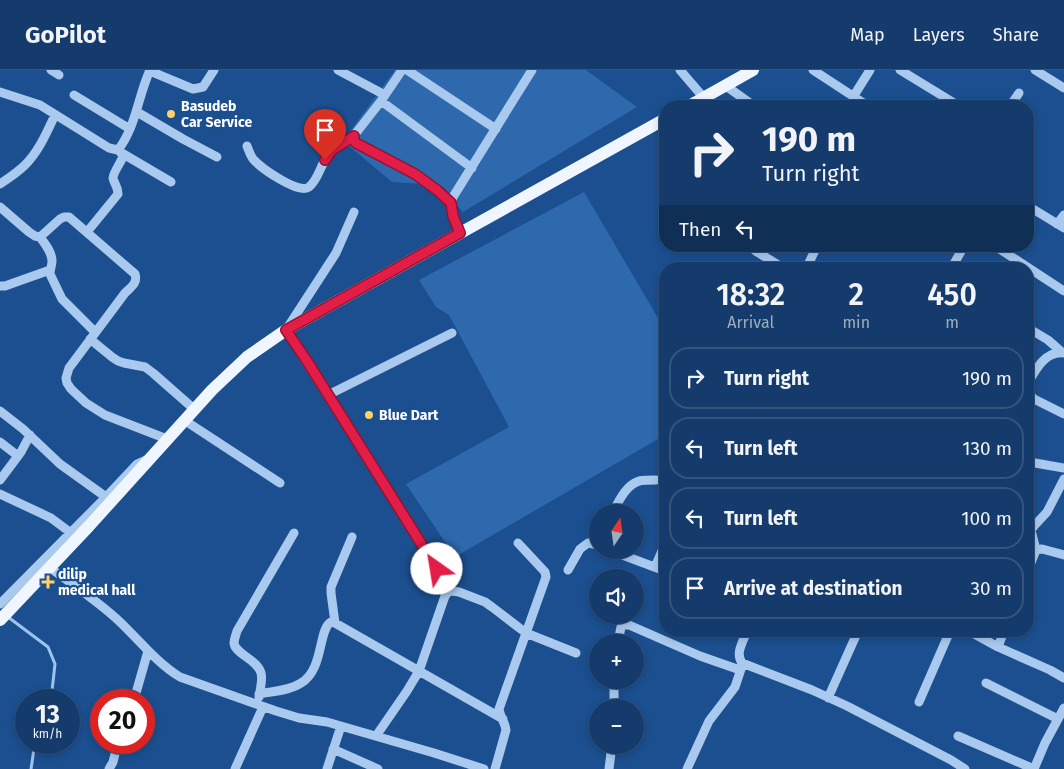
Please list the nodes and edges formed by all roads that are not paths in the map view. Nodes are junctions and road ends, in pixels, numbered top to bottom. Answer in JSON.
{"nodes":[{"id":1,"x":51,"y":70,"type":"edge"},
{"id":2,"x":214,"y":70,"type":"edge"},
{"id":3,"x":338,"y":70,"type":"edge"},
{"id":4,"x":402,"y":70,"type":"edge"},
{"id":5,"x":407,"y":70,"type":"edge"},
{"id":6,"x":532,"y":70,"type":"edge"},
{"id":7,"x":680,"y":70,"type":"edge"},
{"id":8,"x":753,"y":70,"type":"edge"},
{"id":9,"x":813,"y":70,"type":"edge"},
{"id":10,"x":870,"y":70,"type":"edge"},
{"id":11,"x":900,"y":70,"type":"edge"},
{"id":12,"x":1035,"y":70,"type":"edge"},
{"id":13,"x":150,"y":71,"type":"edge"},
{"id":14,"x":59,"y":75,"type":"dead end"},
{"id":15,"x":726,"y":86,"type":"junction"},
{"id":16,"x":1064,"y":88,"type":"edge"},
{"id":17,"x":0,"y":92,"type":"edge"},
{"id":18,"x":1019,"y":93,"type":"dead end"},
{"id":19,"x":74,"y":96,"type":"dead end"},
{"id":20,"x":853,"y":97,"type":"junction"},
{"id":21,"x":383,"y":98,"type":"junction"},
{"id":22,"x":704,"y":98,"type":"junction"},
{"id":23,"x":700,"y":100,"type":"edge"},
{"id":24,"x":746,"y":100,"type":"edge"},
{"id":25,"x":858,"y":100,"type":"edge"},
{"id":26,"x":949,"y":100,"type":"edge"},
{"id":27,"x":1014,"y":100,"type":"edge"},
{"id":28,"x":137,"y":112,"type":"junction"},
{"id":29,"x":55,"y":115,"type":"junction"},
{"id":30,"x":659,"y":122,"type":"edge"},
{"id":31,"x":130,"y":129,"type":"junction"},
{"id":32,"x":496,"y":129,"type":"junction"},
{"id":33,"x":354,"y":136,"type":"junction"},
{"id":34,"x":247,"y":146,"type":"dead end"},
{"id":35,"x":121,"y":152,"type":"junction"},
{"id":36,"x":217,"y":157,"type":"dead end"},
{"id":37,"x":472,"y":168,"type":"junction"},
{"id":38,"x":171,"y":182,"type":"dead end"},
{"id":39,"x":0,"y":184,"type":"edge"},
{"id":40,"x":451,"y":203,"type":"junction"},
{"id":41,"x":0,"y":207,"type":"edge"},
{"id":42,"x":1034,"y":210,"type":"edge"},
{"id":43,"x":354,"y":212,"type":"dead end"},
{"id":44,"x":1064,"y":215,"type":"edge"},
{"id":45,"x":1060,"y":226,"type":"edge"},
{"id":46,"x":87,"y":232,"type":"junction"},
{"id":47,"x":460,"y":233,"type":"junction"},
{"id":48,"x":40,"y":237,"type":"junction"},
{"id":49,"x":757,"y":252,"type":"edge"},
{"id":50,"x":1004,"y":252,"type":"edge"},
{"id":51,"x":773,"y":262,"type":"edge"},
{"id":52,"x":1020,"y":262,"type":"edge"},
{"id":53,"x":50,"y":270,"type":"junction"},
{"id":54,"x":1034,"y":271,"type":"edge"},
{"id":55,"x":0,"y":286,"type":"edge"},
{"id":56,"x":1064,"y":291,"type":"edge"},
{"id":57,"x":286,"y":330,"type":"junction"},
{"id":58,"x":1034,"y":332,"type":"edge"},
{"id":59,"x":452,"y":333,"type":"dead end"},
{"id":60,"x":93,"y":336,"type":"junction"},
{"id":61,"x":1063,"y":353,"type":"edge"},
{"id":62,"x":1034,"y":367,"type":"edge"},
{"id":63,"x":328,"y":395,"type":"junction"},
{"id":64,"x":1034,"y":399,"type":"edge"},
{"id":65,"x":194,"y":409,"type":"junction"},
{"id":66,"x":0,"y":411,"type":"edge"},
{"id":67,"x":1064,"y":414,"type":"edge"},
{"id":68,"x":184,"y":420,"type":"junction"},
{"id":69,"x":30,"y":435,"type":"junction"},
{"id":70,"x":167,"y":439,"type":"junction"},
{"id":71,"x":0,"y":442,"type":"edge"},
{"id":72,"x":18,"y":456,"type":"junction"},
{"id":73,"x":150,"y":458,"type":"junction"},
{"id":74,"x":1035,"y":463,"type":"dead end"},
{"id":75,"x":1064,"y":468,"type":"edge"},
{"id":76,"x":1064,"y":479,"type":"edge"},
{"id":77,"x":0,"y":480,"type":"edge"},
{"id":78,"x":656,"y":480,"type":"dead end"},
{"id":79,"x":280,"y":483,"type":"dead end"},
{"id":80,"x":0,"y":494,"type":"edge"},
{"id":81,"x":106,"y":497,"type":"junction"},
{"id":82,"x":617,"y":504,"type":"edge"},
{"id":83,"x":1034,"y":526,"type":"edge"},
{"id":84,"x":71,"y":533,"type":"junction"},
{"id":85,"x":294,"y":533,"type":"dead end"},
{"id":86,"x":352,"y":538,"type":"dead end"},
{"id":87,"x":1034,"y":542,"type":"edge"},
{"id":88,"x":518,"y":543,"type":"dead end"},
{"id":89,"x":589,"y":543,"type":"edge"},
{"id":90,"x":1036,"y":550,"type":"junction"},
{"id":91,"x":1034,"y":555,"type":"edge"},
{"id":92,"x":1064,"y":555,"type":"edge"},
{"id":93,"x":659,"y":558,"type":"edge"},
{"id":94,"x":633,"y":559,"type":"edge"},
{"id":95,"x":655,"y":567,"type":"junction"},
{"id":96,"x":437,"y":569,"type":"dead end"},
{"id":97,"x":659,"y":569,"type":"edge"},
{"id":98,"x":53,"y":570,"type":"junction"},
{"id":99,"x":568,"y":570,"type":"dead end"},
{"id":100,"x":3,"y":613,"type":"edge"},
{"id":101,"x":336,"y":623,"type":"junction"},
{"id":102,"x":526,"y":633,"type":"junction"},
{"id":103,"x":620,"y":634,"type":"edge"},
{"id":104,"x":745,"y":637,"type":"edge"},
{"id":105,"x":855,"y":637,"type":"edge"},
{"id":106,"x":947,"y":637,"type":"edge"},
{"id":107,"x":980,"y":637,"type":"edge"},
{"id":108,"x":1002,"y":637,"type":"edge"},
{"id":109,"x":998,"y":647,"type":"junction"},
{"id":110,"x":148,"y":651,"type":"junction"},
{"id":111,"x":576,"y":653,"type":"dead end"},
{"id":112,"x":741,"y":667,"type":"junction"},
{"id":113,"x":419,"y":671,"type":"junction"},
{"id":114,"x":1064,"y":678,"type":"edge"},
{"id":115,"x":986,"y":684,"type":"dead end"},
{"id":116,"x":137,"y":689,"type":"edge"},
{"id":117,"x":259,"y":694,"type":"junction"},
{"id":118,"x":828,"y":698,"type":"junction"},
{"id":119,"x":919,"y":702,"type":"dead end"},
{"id":120,"x":261,"y":706,"type":"junction"},
{"id":121,"x":1064,"y":708,"type":"edge"},
{"id":122,"x":503,"y":719,"type":"junction"},
{"id":123,"x":1058,"y":719,"type":"junction"},
{"id":124,"x":341,"y":726,"type":"junction"},
{"id":125,"x":376,"y":736,"type":"junction"},
{"id":126,"x":958,"y":736,"type":"dead end"},
{"id":127,"x":334,"y":749,"type":"junction"},
{"id":128,"x":115,"y":754,"type":"edge"},
{"id":129,"x":611,"y":754,"type":"edge"},
{"id":130,"x":238,"y":768,"type":"edge"},
{"id":131,"x":109,"y":769,"type":"edge"},
{"id":132,"x":327,"y":769,"type":"edge"},
{"id":133,"x":378,"y":769,"type":"edge"},
{"id":134,"x":484,"y":769,"type":"edge"},
{"id":135,"x":496,"y":769,"type":"edge"},
{"id":136,"x":609,"y":769,"type":"edge"},
{"id":137,"x":687,"y":769,"type":"edge"},
{"id":138,"x":965,"y":769,"type":"edge"},
{"id":139,"x":1034,"y":769,"type":"edge"}],
"edges":[{"from":1,"to":14,"type":"street"},
{"from":2,"to":13,"type":"street"},
{"from":3,"to":21,"type":"street"},
{"from":4,"to":21,"type":"street"},
{"from":5,"to":32,"type":"street"},
{"from":6,"to":32,"type":"street"},
{"from":7,"to":22,"type":"street"},
{"from":8,"to":15,"type":"main road"},
{"from":9,"to":20,"type":"street"},
{"from":10,"to":20,"type":"street"},
{"from":11,"to":26,"type":"street"},
{"from":12,"to":16,"type":"street"},
{"from":13,"to":28,"type":"street"},
{"from":15,"to":22,"type":"main road"},
{"from":15,"to":24,"type":"street"},
{"from":17,"to":29,"type":"street"},
{"from":18,"to":27,"type":"street"},
{"from":19,"to":31,"type":"street"},
{"from":20,"to":25,"type":"street"},
{"from":21,"to":33,"type":"street"},
{"from":21,"to":37,"type":"street"},
{"from":22,"to":23,"type":"main road"},
{"from":28,"to":31,"type":"street"},
{"from":28,"to":36,"type":"street"},
{"from":29,"to":35,"type":"street"},
{"from":29,"to":39,"type":"street"},
{"from":30,"to":47,"type":"main road"},
{"from":31,"to":35,"type":"street"},
{"from":32,"to":37,"type":"street"},
{"from":33,"to":34,"type":"street"},
{"from":33,"to":40,"type":"street"},
{"from":35,"to":38,"type":"street"},
{"from":35,"to":46,"type":"street"},
{"from":37,"to":40,"type":"street"},
{"from":40,"to":47,"type":"street"},
{"from":41,"to":48,"type":"street"},
{"from":42,"to":45,"type":"street"},
{"from":43,"to":57,"type":"street"},
{"from":44,"to":45,"type":"street"},
{"from":46,"to":48,"type":"street"},
{"from":46,"to":60,"type":"street"},
{"from":47,"to":57,"type":"main road"},
{"from":48,"to":53,"type":"street"},
{"from":49,"to":51,"type":"street"},
{"from":50,"to":52,"type":"street"},
{"from":53,"to":55,"type":"street"},
{"from":53,"to":60,"type":"street"},
{"from":54,"to":56,"type":"street"},
{"from":57,"to":63,"type":"street"},
{"from":57,"to":65,"type":"main road"},
{"from":58,"to":61,"type":"street"},
{"from":59,"to":63,"type":"street"},
{"from":60,"to":65,"type":"street"},
{"from":60,"to":70,"type":"street"},
{"from":61,"to":62,"type":"street"},
{"from":63,"to":96,"type":"street"},
{"from":64,"to":67,"type":"street"},
{"from":65,"to":68,"type":"main road"},
{"from":66,"to":69,"type":"street"},
{"from":68,"to":70,"type":"main road"},
{"from":68,"to":79,"type":"street"},
{"from":69,"to":72,"type":"street"},
{"from":69,"to":81,"type":"street"},
{"from":70,"to":73,"type":"main road"},
{"from":71,"to":72,"type":"street"},
{"from":72,"to":77,"type":"street"},
{"from":73,"to":81,"type":"street"},
{"from":73,"to":98,"type":"street"},
{"from":73,"to":100,"type":"main road"},
{"from":74,"to":75,"type":"street"},
{"from":76,"to":83,"type":"street"},
{"from":78,"to":82,"type":"street"},
{"from":80,"to":84,"type":"street"},
{"from":81,"to":84,"type":"street"},
{"from":84,"to":100,"type":"street"},
{"from":85,"to":117,"type":"street"},
{"from":86,"to":101,"type":"street"},
{"from":87,"to":90,"type":"street"},
{"from":88,"to":102,"type":"street"},
{"from":89,"to":99,"type":"street"},
{"from":90,"to":91,"type":"street"},
{"from":90,"to":92,"type":"street"},
{"from":93,"to":95,"type":"street"},
{"from":94,"to":95,"type":"street"},
{"from":95,"to":97,"type":"street"},
{"from":98,"to":100,"type":"street"},
{"from":98,"to":110,"type":"street"},
{"from":101,"to":113,"type":"street"},
{"from":101,"to":117,"type":"street"},
{"from":102,"to":111,"type":"street"},
{"from":102,"to":113,"type":"street"},
{"from":102,"to":122,"type":"street"},
{"from":103,"to":112,"type":"street"},
{"from":104,"to":112,"type":"street"},
{"from":105,"to":118,"type":"street"},
{"from":106,"to":119,"type":"street"},
{"from":107,"to":109,"type":"street"},
{"from":108,"to":109,"type":"street"},
{"from":109,"to":114,"type":"street"},
{"from":110,"to":116,"type":"street"},
{"from":110,"to":120,"type":"street"},
{"from":112,"to":118,"type":"street"},
{"from":112,"to":137,"type":"street"},
{"from":113,"to":122,"type":"street"},
{"from":113,"to":125,"type":"street"},
{"from":115,"to":123,"type":"street"},
{"from":117,"to":120,"type":"street"},
{"from":118,"to":138,"type":"street"},
{"from":120,"to":124,"type":"street"},
{"from":120,"to":130,"type":"street"},
{"from":121,"to":123,"type":"street"},
{"from":122,"to":135,"type":"street"},
{"from":123,"to":139,"type":"street"},
{"from":124,"to":125,"type":"street"},
{"from":124,"to":127,"type":"street"},
{"from":125,"to":134,"type":"street"},
{"from":126,"to":139,"type":"street"},
{"from":127,"to":132,"type":"street"},
{"from":127,"to":133,"type":"street"},
{"from":128,"to":131,"type":"street"},
{"from":129,"to":136,"type":"street"}]}
